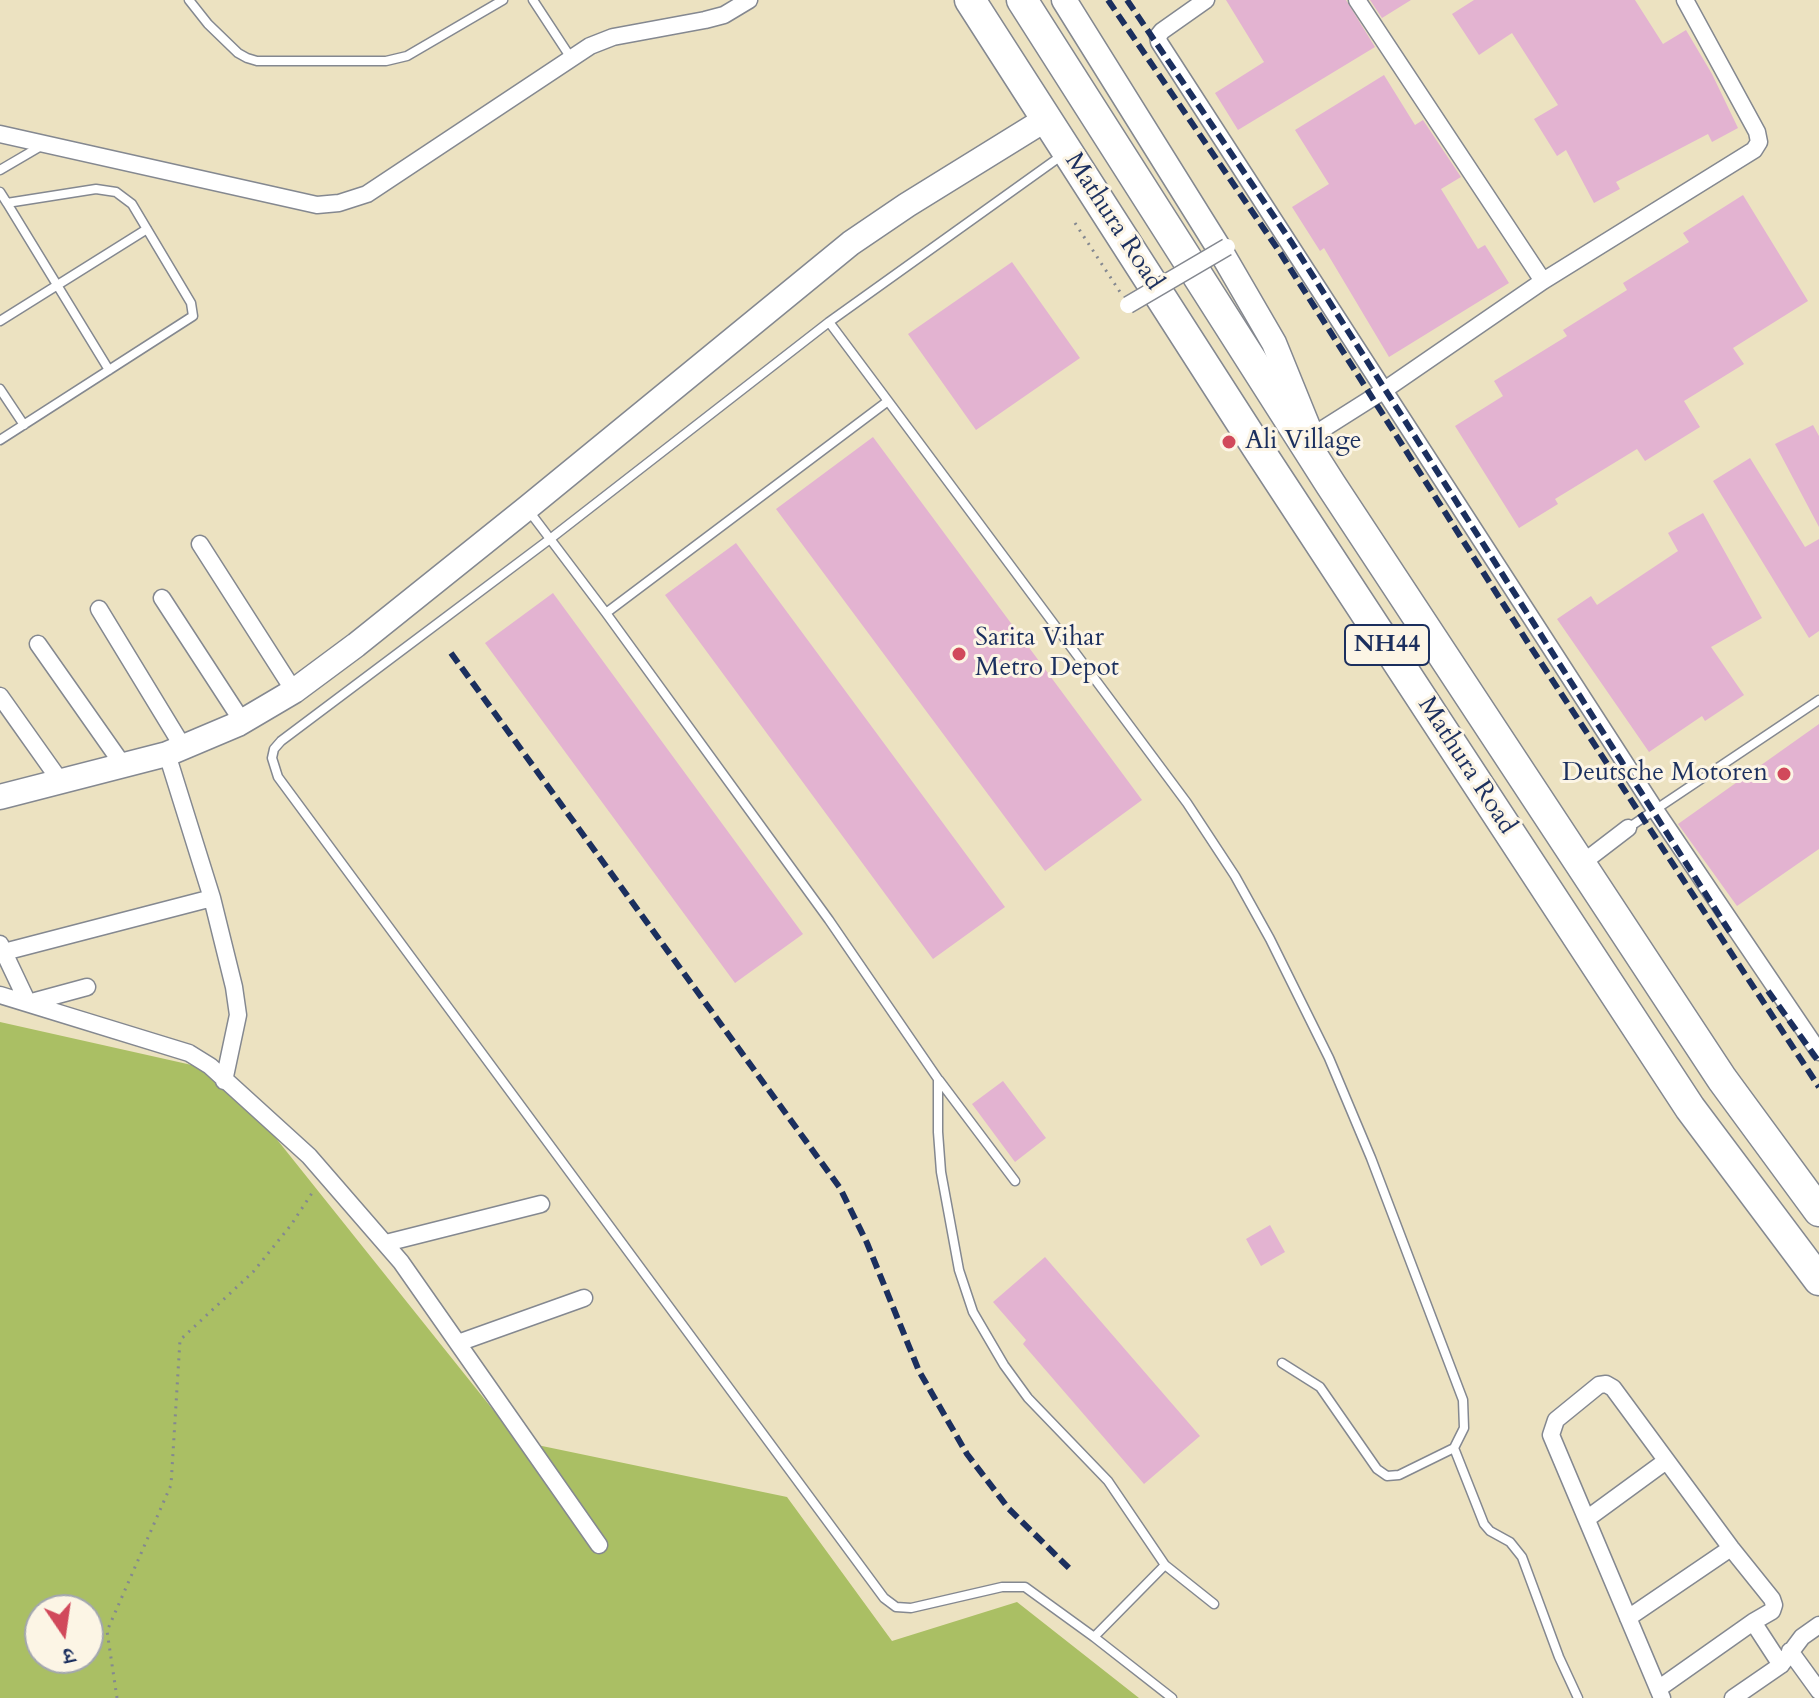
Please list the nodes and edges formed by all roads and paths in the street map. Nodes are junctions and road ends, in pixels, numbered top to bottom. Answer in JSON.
{"nodes":[{"id":1,"x":189,"y":0,"type":"edge"},
{"id":2,"x":503,"y":0,"type":"edge"},
{"id":3,"x":533,"y":0,"type":"edge"},
{"id":4,"x":749,"y":0,"type":"edge"},
{"id":5,"x":970,"y":0,"type":"edge"},
{"id":6,"x":1022,"y":0,"type":"edge"},
{"id":7,"x":1064,"y":0,"type":"edge"},
{"id":8,"x":1206,"y":0,"type":"edge"},
{"id":9,"x":1357,"y":0,"type":"edge"},
{"id":10,"x":1685,"y":0,"type":"edge"},
{"id":11,"x":572,"y":59,"type":"junction"},
{"id":12,"x":1046,"y":119,"type":"junction"},
{"id":13,"x":0,"y":134,"type":"edge"},
{"id":14,"x":45,"y":143,"type":"junction"},
{"id":15,"x":1068,"y":151,"type":"junction"},
{"id":16,"x":0,"y":170,"type":"edge"},
{"id":17,"x":0,"y":192,"type":"edge"},
{"id":18,"x":7,"y":203,"type":"junction"},
{"id":19,"x":1075,"y":223,"type":"dead end"},
{"id":20,"x":147,"y":229,"type":"junction"},
{"id":21,"x":1227,"y":247,"type":"dead end"},
{"id":22,"x":1543,"y":281,"type":"junction"},
{"id":23,"x":58,"y":286,"type":"junction"},
{"id":24,"x":1128,"y":305,"type":"joint"},
{"id":25,"x":0,"y":321,"type":"edge"},
{"id":26,"x":829,"y":322,"type":"junction"},
{"id":27,"x":109,"y":370,"type":"junction"},
{"id":28,"x":0,"y":389,"type":"edge"},
{"id":29,"x":1383,"y":391,"type":"junction"},
{"id":30,"x":888,"y":401,"type":"junction"},
{"id":31,"x":24,"y":425,"type":"junction"},
{"id":32,"x":1307,"y":439,"type":"junction"},
{"id":33,"x":0,"y":440,"type":"edge"},
{"id":34,"x":527,"y":508,"type":"junction"},
{"id":35,"x":550,"y":539,"type":"junction"},
{"id":36,"x":200,"y":544,"type":"dead end"},
{"id":37,"x":162,"y":598,"type":"dead end"},
{"id":38,"x":99,"y":609,"type":"dead end"},
{"id":39,"x":606,"y":613,"type":"junction"},
{"id":40,"x":38,"y":644,"type":"dead end"},
{"id":41,"x":294,"y":691,"type":"junction"},
{"id":42,"x":0,"y":696,"type":"edge"},
{"id":43,"x":1819,"y":700,"type":"edge"},
{"id":44,"x":242,"y":721,"type":"junction"},
{"id":45,"x":175,"y":751,"type":"junction"},
{"id":46,"x":123,"y":765,"type":"junction"},
{"id":47,"x":61,"y":782,"type":"junction"},
{"id":48,"x":1,"y":795,"type":"edge"},
{"id":49,"x":1656,"y":811,"type":"junction"},
{"id":50,"x":1628,"y":828,"type":"joint"},
{"id":51,"x":1581,"y":864,"type":"junction"},
{"id":52,"x":212,"y":898,"type":"junction"},
{"id":53,"x":2,"y":948,"type":"edge"},
{"id":54,"x":87,"y":987,"type":"dead end"},
{"id":55,"x":0,"y":995,"type":"edge"},
{"id":56,"x":28,"y":1003,"type":"junction"},
{"id":57,"x":1819,"y":1052,"type":"edge"},
{"id":58,"x":938,"y":1079,"type":"junction"},
{"id":59,"x":224,"y":1081,"type":"junction"},
{"id":60,"x":325,"y":1173,"type":"junction"},
{"id":61,"x":1015,"y":1181,"type":"dead end"},
{"id":62,"x":541,"y":1204,"type":"dead end"},
{"id":63,"x":1819,"y":1211,"type":"edge"},
{"id":64,"x":386,"y":1243,"type":"junction"},
{"id":65,"x":1819,"y":1280,"type":"edge"},
{"id":66,"x":584,"y":1298,"type":"dead end"},
{"id":67,"x":458,"y":1343,"type":"junction"},
{"id":68,"x":1282,"y":1363,"type":"dead end"},
{"id":69,"x":1454,"y":1448,"type":"junction"},
{"id":70,"x":1666,"y":1461,"type":"junction"},
{"id":71,"x":1588,"y":1518,"type":"junction"},
{"id":72,"x":599,"y":1545,"type":"dead end"},
{"id":73,"x":1731,"y":1548,"type":"junction"},
{"id":74,"x":1165,"y":1565,"type":"junction"},
{"id":75,"x":1214,"y":1604,"type":"dead end"},
{"id":76,"x":1628,"y":1618,"type":"junction"},
{"id":77,"x":1753,"y":1622,"type":"junction"},
{"id":78,"x":1819,"y":1625,"type":"edge"},
{"id":79,"x":1094,"y":1637,"type":"junction"},
{"id":80,"x":1785,"y":1658,"type":"junction"},
{"id":81,"x":1819,"y":1691,"type":"edge"},
{"id":82,"x":1660,"y":1694,"type":"edge"},
{"id":83,"x":117,"y":1698,"type":"edge"},
{"id":84,"x":1172,"y":1698,"type":"edge"},
{"id":85,"x":1578,"y":1698,"type":"edge"},
{"id":86,"x":1733,"y":1698,"type":"edge"}],
"edges":[{"from":1,"to":2,"type":"lane"},
{"from":3,"to":11,"type":"lane"},
{"from":4,"to":11,"type":"street"},
{"from":5,"to":12,"type":"highway","name":"Mathura Road","number":"NH44"},
{"from":6,"to":32,"type":"highway","name":"Mathura Road","number":"NH44"},
{"from":7,"to":32,"type":"street"},
{"from":8,"to":29,"type":"street"},
{"from":9,"to":22,"type":"street"},
{"from":10,"to":22,"type":"street"},
{"from":11,"to":14,"type":"street"},
{"from":12,"to":15,"type":"highway","name":"Mathura Road","number":"NH44"},
{"from":12,"to":34,"type":"street"},
{"from":13,"to":14,"type":"street"},
{"from":14,"to":16,"type":"lane"},
{"from":15,"to":26,"type":"lane"},
{"from":15,"to":65,"type":"highway","name":"Mathura Road","number":"NH44"},
{"from":17,"to":18,"type":"lane"},
{"from":18,"to":20,"type":"lane"},
{"from":18,"to":23,"type":"lane"},
{"from":19,"to":24,"type":"path"},
{"from":20,"to":23,"type":"lane"},
{"from":20,"to":27,"type":"lane"},
{"from":21,"to":24,"type":"street","bridge":true},
{"from":22,"to":29,"type":"street"},
{"from":23,"to":25,"type":"lane"},
{"from":23,"to":27,"type":"lane"},
{"from":26,"to":30,"type":"lane"},
{"from":26,"to":35,"type":"lane"},
{"from":27,"to":31,"type":"lane"},
{"from":28,"to":31,"type":"lane"},
{"from":29,"to":32,"type":"street"},
{"from":29,"to":49,"type":"street"},
{"from":30,"to":39,"type":"lane"},
{"from":30,"to":69,"type":"lane"},
{"from":31,"to":33,"type":"lane"},
{"from":32,"to":51,"type":"highway","name":"Mathura Road","number":"NH44"},
{"from":34,"to":35,"type":"lane"},
{"from":34,"to":41,"type":"street"},
{"from":35,"to":39,"type":"lane"},
{"from":35,"to":79,"type":"lane"},
{"from":36,"to":41,"type":"street"},
{"from":37,"to":44,"type":"street"},
{"from":38,"to":45,"type":"street"},
{"from":39,"to":58,"type":"lane"},
{"from":40,"to":46,"type":"street"},
{"from":41,"to":44,"type":"street"},
{"from":42,"to":47,"type":"street"},
{"from":43,"to":49,"type":"lane"},
{"from":44,"to":45,"type":"street"},
{"from":45,"to":46,"type":"street"},
{"from":45,"to":52,"type":"street"},
{"from":46,"to":47,"type":"street"},
{"from":47,"to":48,"type":"street"},
{"from":49,"to":50,"type":"lane"},
{"from":49,"to":57,"type":"street"},
{"from":50,"to":51,"type":"street"},
{"from":51,"to":63,"type":"highway","name":"Mathura Road","number":"NH44"},
{"from":52,"to":53,"type":"street"},
{"from":52,"to":59,"type":"street"},
{"from":53,"to":56,"type":"street"},
{"from":54,"to":56,"type":"street"},
{"from":55,"to":56,"type":"street"},
{"from":56,"to":59,"type":"street"},
{"from":58,"to":61,"type":"lane"},
{"from":58,"to":74,"type":"lane"},
{"from":59,"to":60,"type":"street"},
{"from":60,"to":64,"type":"street"},
{"from":60,"to":83,"type":"path"},
{"from":62,"to":64,"type":"street"},
{"from":64,"to":67,"type":"street"},
{"from":66,"to":67,"type":"street"},
{"from":67,"to":72,"type":"street"},
{"from":68,"to":69,"type":"lane"},
{"from":69,"to":85,"type":"lane"},
{"from":70,"to":71,"type":"street"},
{"from":70,"to":71,"type":"street"},
{"from":70,"to":73,"type":"street"},
{"from":71,"to":76,"type":"street"},
{"from":73,"to":76,"type":"street"},
{"from":73,"to":77,"type":"street"},
{"from":74,"to":75,"type":"lane"},
{"from":74,"to":79,"type":"lane"},
{"from":76,"to":82,"type":"street"},
{"from":77,"to":80,"type":"street"},
{"from":77,"to":82,"type":"street"},
{"from":78,"to":80,"type":"street"},
{"from":79,"to":84,"type":"lane"},
{"from":80,"to":81,"type":"street"},
{"from":80,"to":86,"type":"street"}]}
